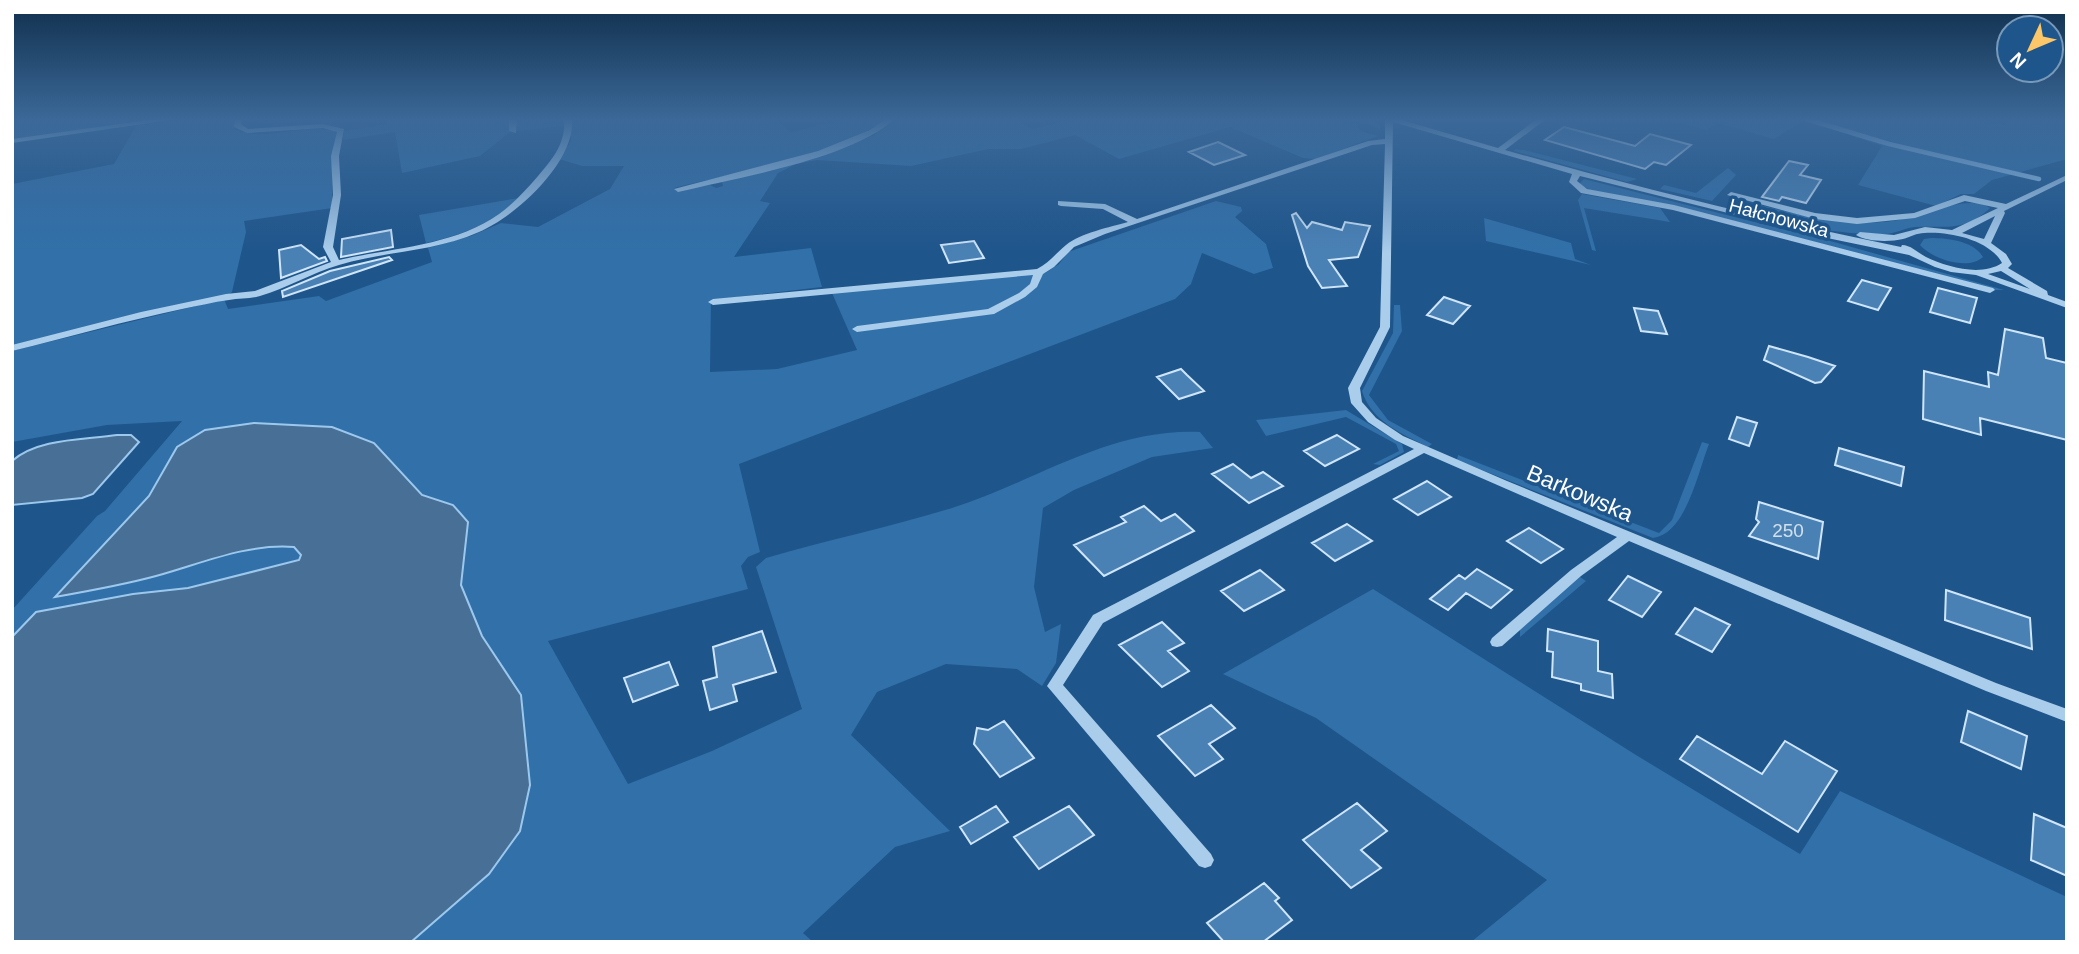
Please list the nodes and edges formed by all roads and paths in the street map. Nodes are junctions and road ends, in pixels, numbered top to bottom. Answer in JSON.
{"nodes":[{"id":1,"x":335,"y":164,"type":"edge"},
{"id":2,"x":551,"y":164,"type":"edge"},
{"id":3,"x":778,"y":164,"type":"edge"},
{"id":4,"x":1310,"y":164,"type":"edge"},
{"id":5,"x":1388,"y":164,"type":"edge"},
{"id":6,"x":1545,"y":164,"type":"edge"},
{"id":7,"x":1577,"y":173,"type":"junction"},
{"id":8,"x":2067,"y":177,"type":"edge"},
{"id":9,"x":678,"y":189,"type":"dead end"},
{"id":10,"x":1731,"y":195,"type":"dead end"},
{"id":11,"x":1061,"y":203,"type":"dead end"},
{"id":12,"x":2004,"y":210,"type":"junction"},
{"id":13,"x":1136,"y":222,"type":"junction"},
{"id":14,"x":1808,"y":230,"type":"junction"},
{"id":15,"x":1954,"y":233,"type":"junction"},
{"id":16,"x":1902,"y":237,"type":"junction"},
{"id":17,"x":1986,"y":244,"type":"junction"},
{"id":18,"x":1910,"y":252,"type":"junction"},
{"id":19,"x":336,"y":263,"type":"junction"},
{"id":20,"x":2002,"y":268,"type":"junction"},
{"id":21,"x":1039,"y":272,"type":"junction"},
{"id":22,"x":1974,"y":272,"type":"junction"},
{"id":23,"x":1990,"y":290,"type":"dead end"},
{"id":24,"x":713,"y":302,"type":"dead end"},
{"id":25,"x":2067,"y":304,"type":"edge"},
{"id":26,"x":858,"y":330,"type":"dead end"},
{"id":27,"x":12,"y":348,"type":"edge"},
{"id":28,"x":1423,"y":449,"type":"junction"},
{"id":29,"x":1627,"y":536,"type":"junction"},
{"id":30,"x":1497,"y":642,"type":"dead end"},
{"id":31,"x":2067,"y":716,"type":"edge"},
{"id":32,"x":1205,"y":860,"type":"dead end"}],
"edges":[{"from":1,"to":19,"type":"street"},
{"from":2,"to":19,"type":"street"},
{"from":3,"to":9,"type":"street"},
{"from":4,"to":13,"type":"street"},
{"from":5,"to":28,"type":"street","name":"Barkowska"},
{"from":6,"to":7,"type":"street","name":"Hałcnowska"},
{"from":7,"to":14,"type":"street","name":"Hałcnowska"},
{"from":7,"to":23,"type":"street","name":"Hałcnowska"},
{"from":8,"to":12,"type":"street"},
{"from":10,"to":12,"type":"street"},
{"from":11,"to":13,"type":"street"},
{"from":12,"to":15,"type":"street"},
{"from":12,"to":17,"type":"street"},
{"from":13,"to":21,"type":"street"},
{"from":14,"to":16,"type":"street","name":"Hałcnowska"},
{"from":14,"to":18,"type":"street","name":"Hałcnowska"},
{"from":15,"to":16,"type":"street"},
{"from":15,"to":17,"type":"street"},
{"from":16,"to":18,"type":"street"},
{"from":17,"to":20,"type":"street"},
{"from":18,"to":22,"type":"street","name":"Hałcnowska"},
{"from":19,"to":27,"type":"street"},
{"from":20,"to":22,"type":"street"},
{"from":20,"to":25,"type":"street"},
{"from":21,"to":24,"type":"street"},
{"from":21,"to":26,"type":"street"},
{"from":22,"to":25,"type":"street"},
{"from":28,"to":29,"type":"street","name":"Barkowska"},
{"from":28,"to":32,"type":"street"},
{"from":29,"to":30,"type":"street"},
{"from":29,"to":31,"type":"street","name":"Barkowska"}]}
